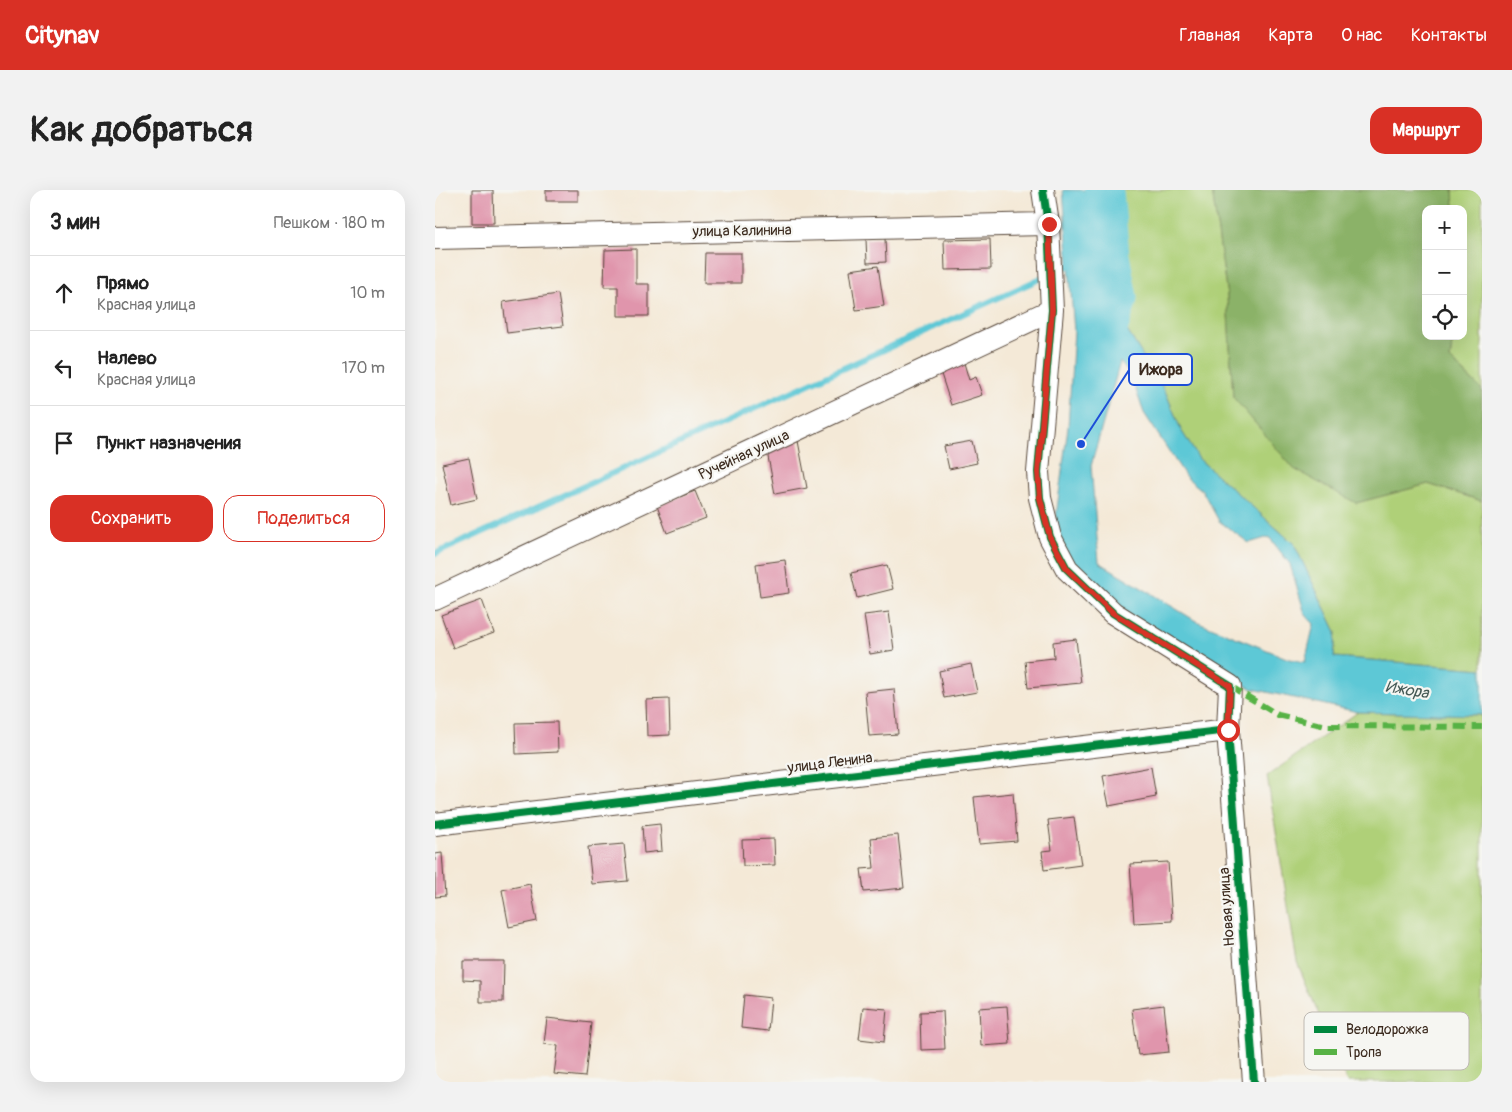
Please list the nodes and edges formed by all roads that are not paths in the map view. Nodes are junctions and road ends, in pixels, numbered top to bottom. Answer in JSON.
{"nodes":[{"id":1,"x":1043,"y":190,"type":"edge"},
{"id":2,"x":1049,"y":224,"type":"junction"},
{"id":3,"x":435,"y":238,"type":"edge"},
{"id":4,"x":1052,"y":310,"type":"junction"},
{"id":5,"x":435,"y":599,"type":"edge"},
{"id":6,"x":1228,"y":730,"type":"junction"},
{"id":7,"x":435,"y":824,"type":"edge"},
{"id":8,"x":1254,"y":1082,"type":"edge"}],
"edges":[{"from":1,"to":2,"type":"street"},
{"from":2,"to":3,"type":"street","name":"улица Калинина"},
{"from":2,"to":4,"type":"street"},
{"from":4,"to":5,"type":"street","name":"Ручейная улица"},
{"from":4,"to":6,"type":"street","name":"Новая улица"},
{"from":6,"to":7,"type":"street","name":"улица Ленина"},
{"from":6,"to":8,"type":"street","name":"Новая улица"}]}
